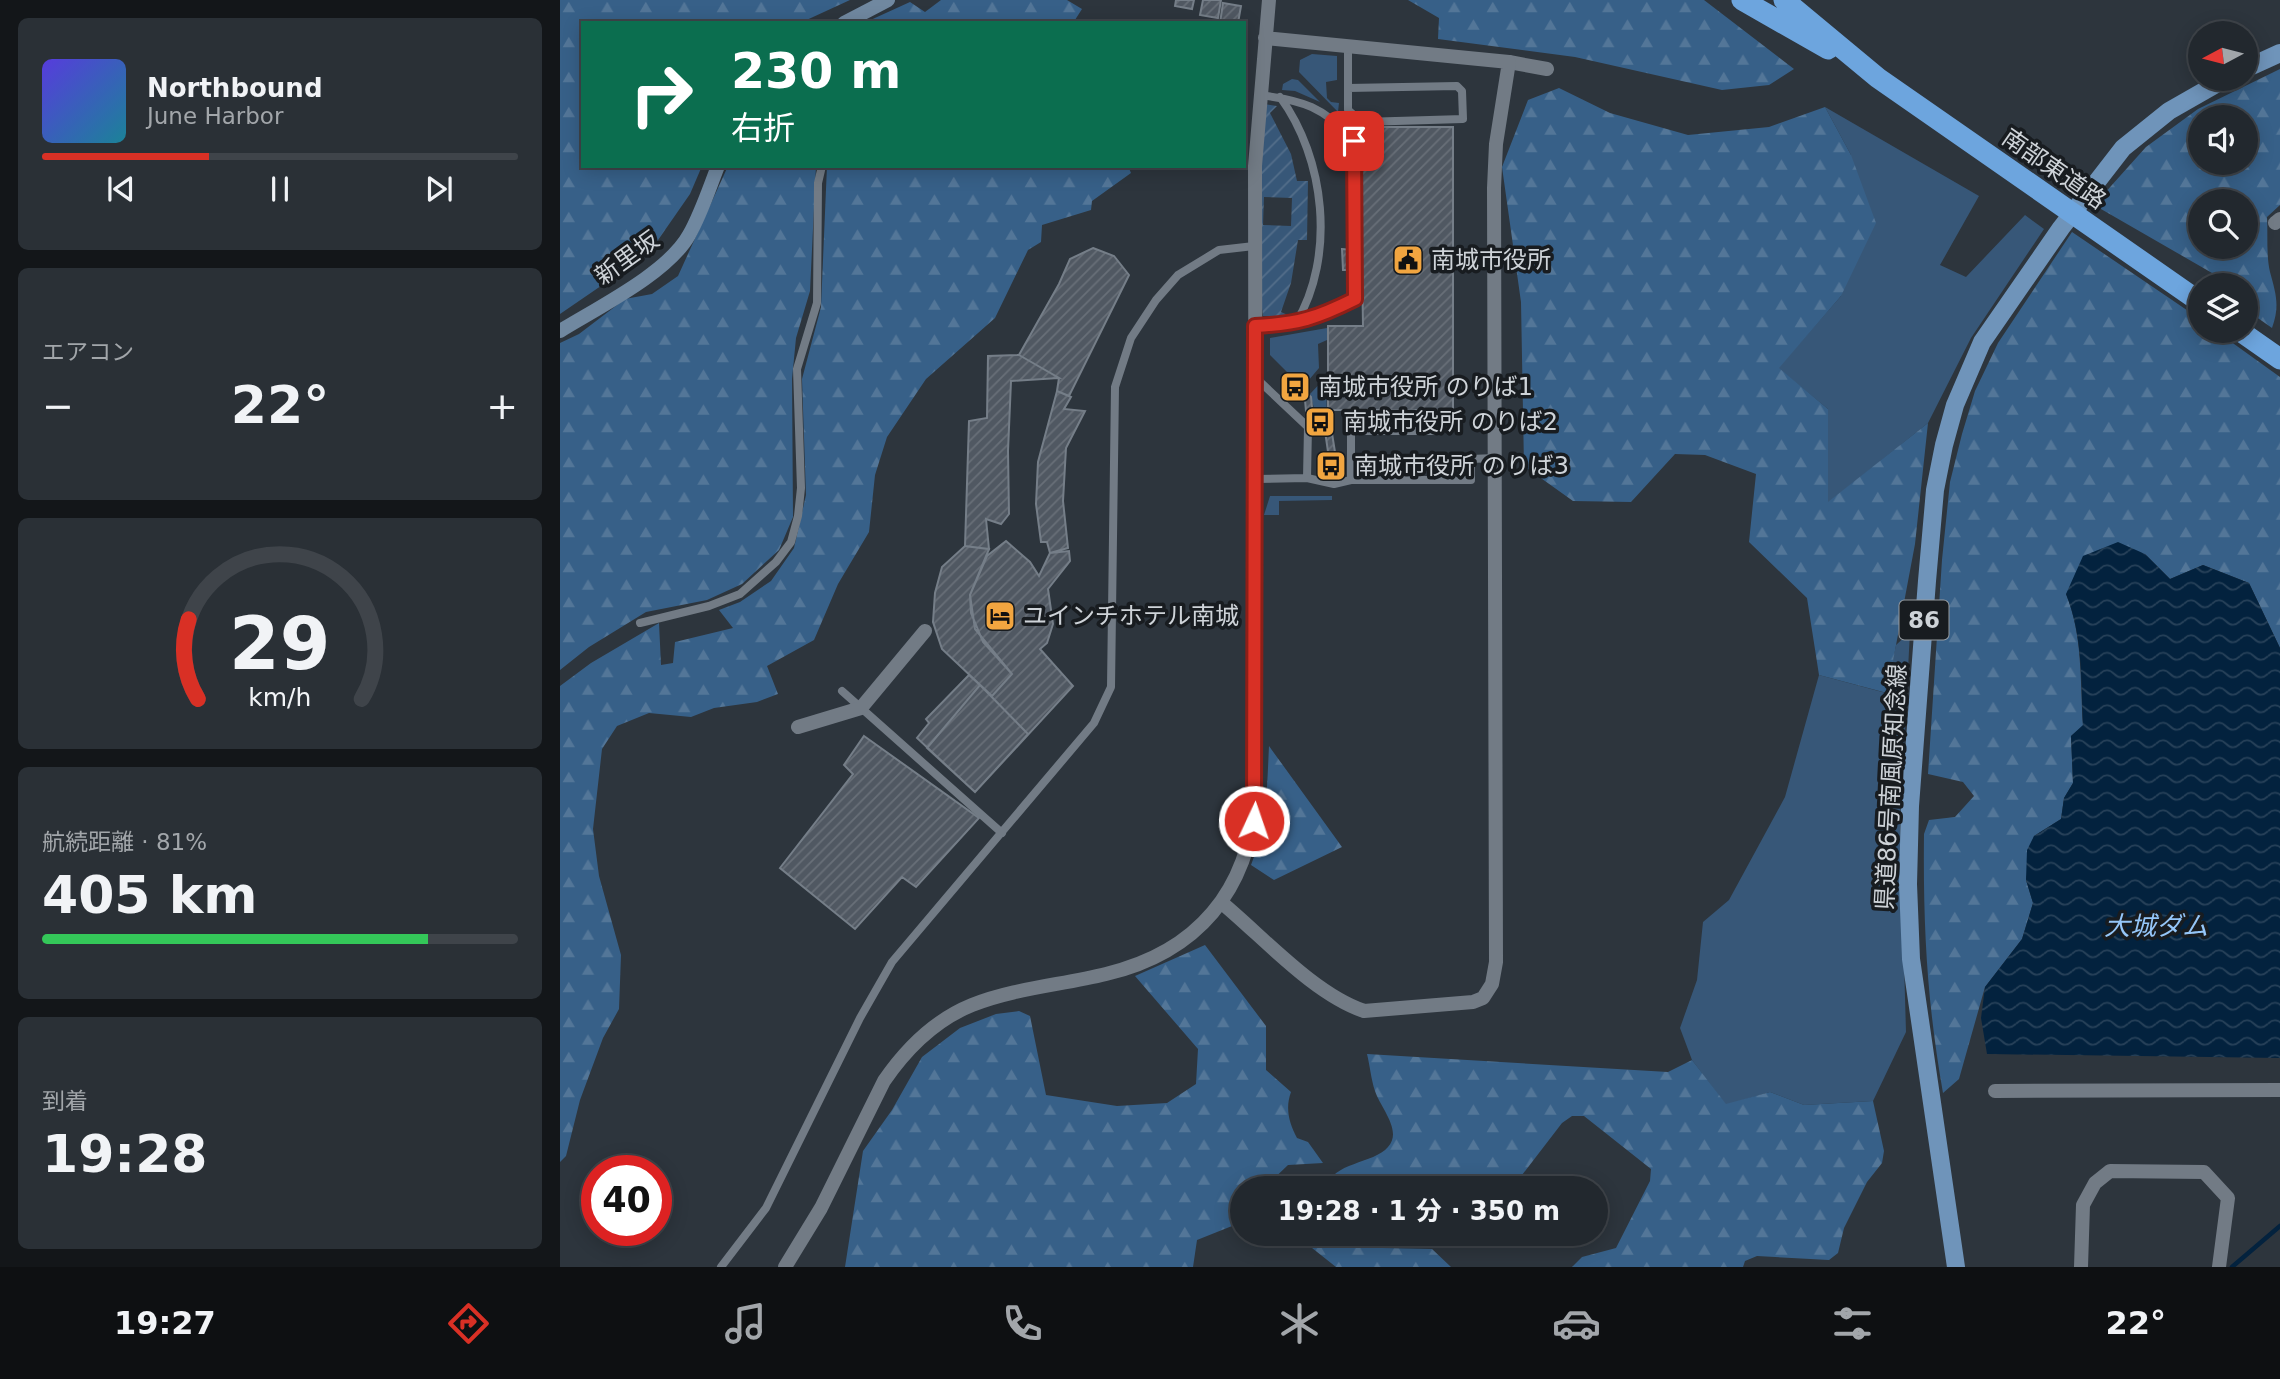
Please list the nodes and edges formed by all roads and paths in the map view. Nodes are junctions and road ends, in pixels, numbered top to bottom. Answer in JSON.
{"nodes":[{"id":1,"x":888,"y":0,"type":"edge"},
{"id":2,"x":1269,"y":0,"type":"edge"},
{"id":3,"x":1742,"y":0,"type":"edge"},
{"id":4,"x":1784,"y":0,"type":"edge"},
{"id":5,"x":848,"y":21,"type":"edge"},
{"id":6,"x":1265,"y":38,"type":"junction"},
{"id":7,"x":1348,"y":45,"type":"junction"},
{"id":8,"x":2280,"y":52,"type":"edge"},
{"id":9,"x":1509,"y":62,"type":"junction"},
{"id":10,"x":2258,"y":63,"type":"edge"},
{"id":11,"x":1547,"y":69,"type":"dead end"},
{"id":12,"x":1878,"y":78,"type":"junction"},
{"id":13,"x":1348,"y":88,"type":"junction"},
{"id":14,"x":2204,"y":91,"type":"edge"},
{"id":15,"x":1259,"y":95,"type":"junction"},
{"id":16,"x":1280,"y":97,"type":"junction"},
{"id":17,"x":718,"y":168,"type":"edge"},
{"id":18,"x":822,"y":168,"type":"edge"},
{"id":19,"x":1254,"y":246,"type":"junction"},
{"id":20,"x":2188,"y":294,"type":"edge"},
{"id":21,"x":1296,"y":323,"type":"junction"},
{"id":22,"x":1255,"y":326,"type":"junction"},
{"id":23,"x":560,"y":331,"type":"edge"},
{"id":24,"x":2257,"y":343,"type":"edge"},
{"id":25,"x":2273,"y":354,"type":"edge"},
{"id":26,"x":1254,"y":377,"type":"junction"},
{"id":27,"x":1440,"y":431,"type":"dead end"},
{"id":28,"x":1495,"y":458,"type":"junction"},
{"id":29,"x":1307,"y":478,"type":"junction"},
{"id":30,"x":1255,"y":479,"type":"junction"},
{"id":31,"x":1350,"y":480,"type":"junction"},
{"id":32,"x":640,"y":623,"type":"dead end"},
{"id":33,"x":925,"y":631,"type":"dead end"},
{"id":34,"x":842,"y":691,"type":"dead end"},
{"id":35,"x":861,"y":708,"type":"junction"},
{"id":36,"x":798,"y":727,"type":"dead end"},
{"id":37,"x":1002,"y":833,"type":"junction"},
{"id":38,"x":1222,"y":903,"type":"junction"},
{"id":39,"x":2280,"y":1090,"type":"edge"},
{"id":40,"x":1995,"y":1091,"type":"dead end"},
{"id":41,"x":721,"y":1267,"type":"edge"},
{"id":42,"x":785,"y":1267,"type":"edge"},
{"id":43,"x":1956,"y":1267,"type":"edge"},
{"id":44,"x":2081,"y":1267,"type":"edge"},
{"id":45,"x":2219,"y":1267,"type":"edge"}],
"edges":[{"from":1,"to":5,"type":"main road"},
{"from":2,"to":6,"type":"street"},
{"from":3,"to":12,"type":"highway"},
{"from":4,"to":12,"type":"highway"},
{"from":6,"to":7,"type":"street"},
{"from":6,"to":15,"type":"street"},
{"from":7,"to":9,"type":"street"},
{"from":7,"to":13,"type":"lane"},
{"from":8,"to":10,"type":"main road"},
{"from":9,"to":11,"type":"street"},
{"from":9,"to":28,"type":"street"},
{"from":12,"to":20,"type":"highway","name":"南部東道路"},
{"from":13,"to":13,"type":"lane"},
{"from":14,"to":43,"type":"main road","name":"県道86号南風原知念線","number":"86"},
{"from":15,"to":16,"type":"lane"},
{"from":15,"to":19,"type":"street"},
{"from":16,"to":21,"type":"lane"},
{"from":16,"to":21,"type":"lane"},
{"from":17,"to":23,"type":"main road","name":"新里坂"},
{"from":18,"to":32,"type":"lane"},
{"from":19,"to":22,"type":"street"},
{"from":19,"to":37,"type":"lane"},
{"from":21,"to":22,"type":"lane"},
{"from":22,"to":26,"type":"street"},
{"from":24,"to":25,"type":"highway"},
{"from":26,"to":29,"type":"lane"},
{"from":26,"to":30,"type":"street"},
{"from":27,"to":31,"type":"lane"},
{"from":28,"to":31,"type":"lane"},
{"from":28,"to":38,"type":"street"},
{"from":29,"to":30,"type":"lane"},
{"from":29,"to":31,"type":"lane"},
{"from":30,"to":38,"type":"street"},
{"from":33,"to":35,"type":"street"},
{"from":34,"to":35,"type":"lane"},
{"from":35,"to":36,"type":"street"},
{"from":35,"to":37,"type":"lane"},
{"from":37,"to":41,"type":"lane"},
{"from":38,"to":42,"type":"street"},
{"from":39,"to":40,"type":"street"},
{"from":44,"to":45,"type":"street"}]}
